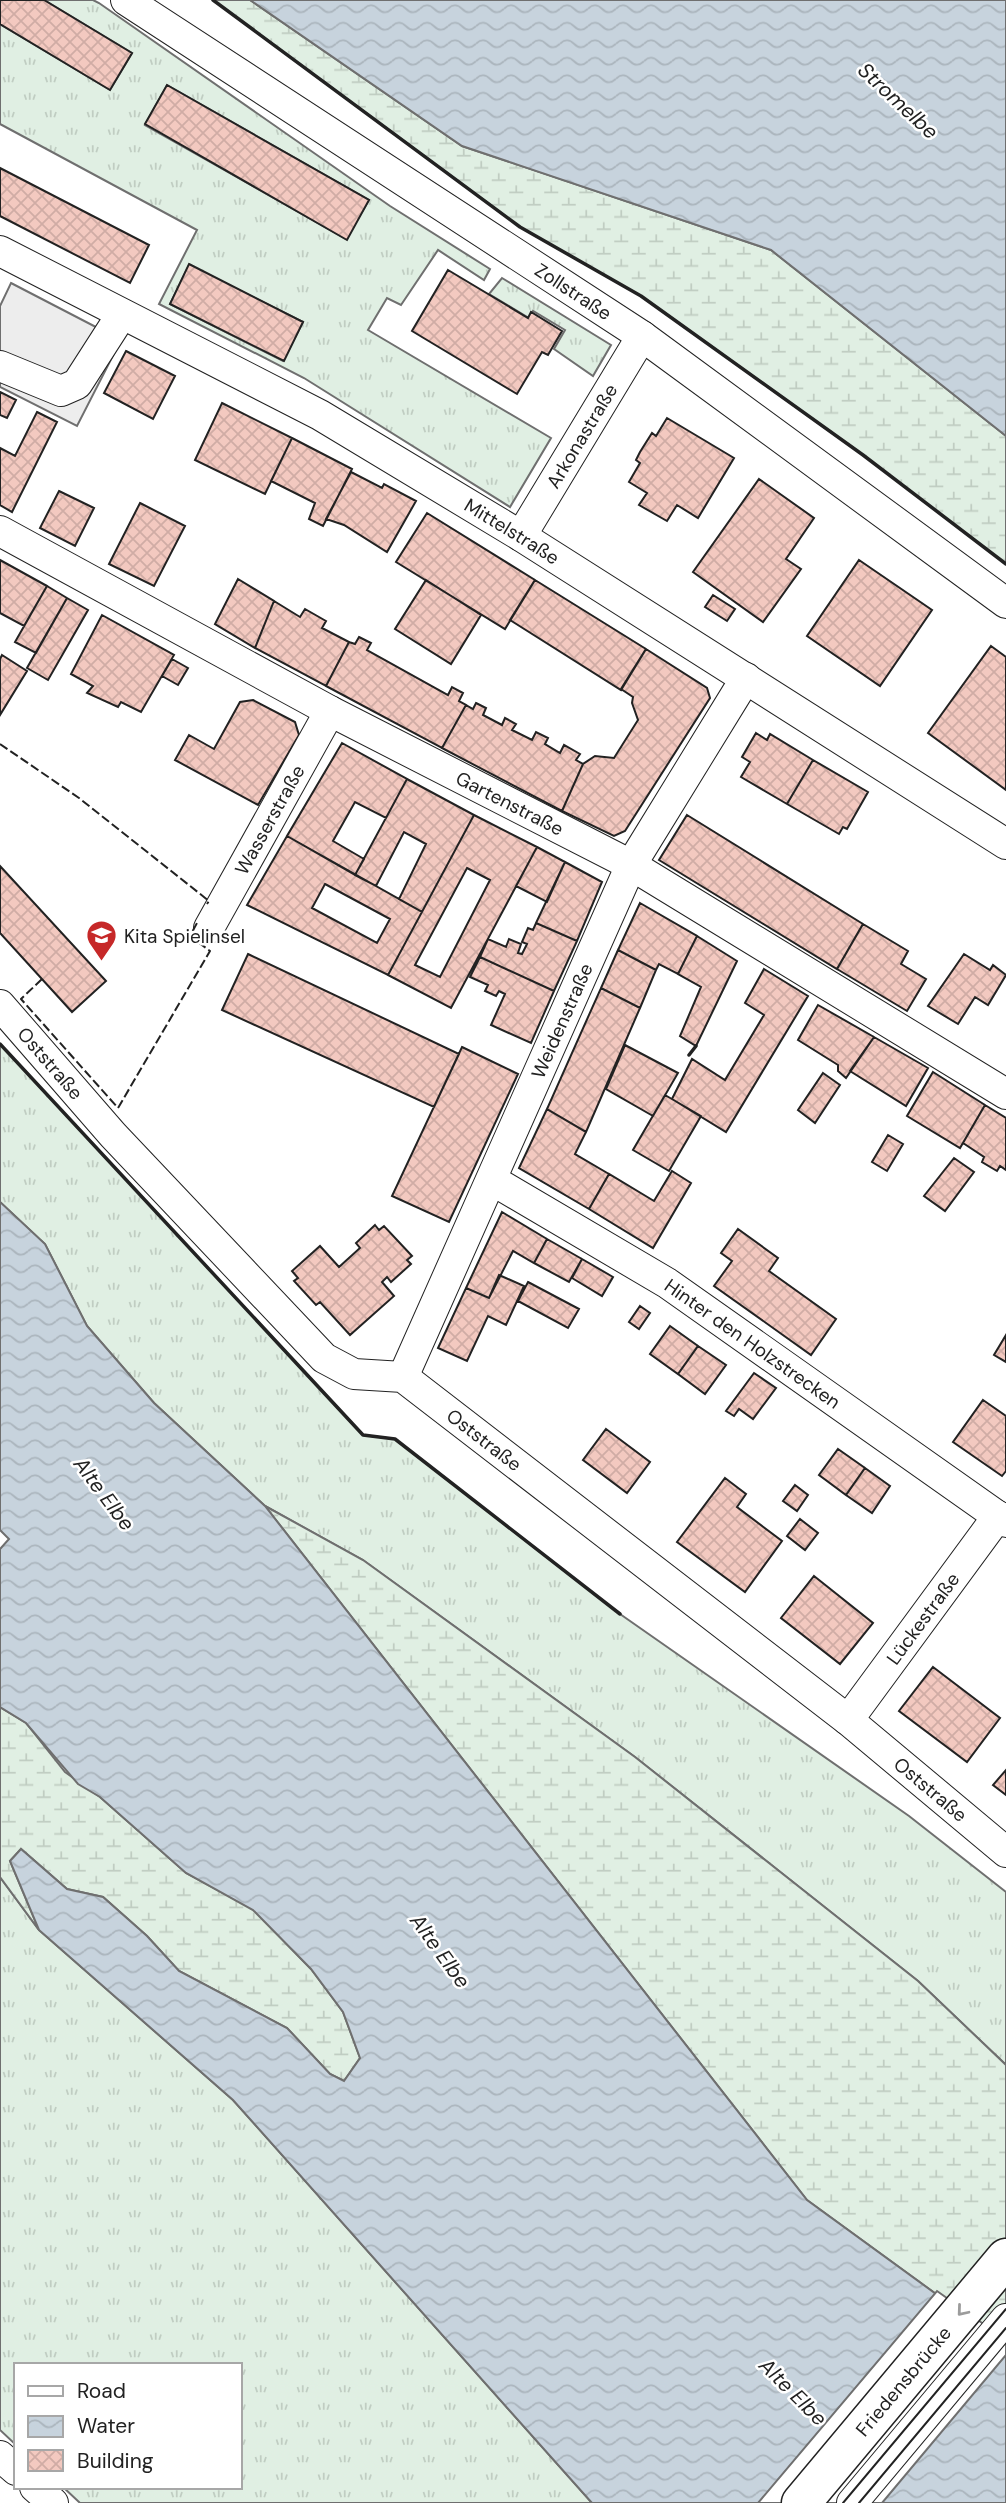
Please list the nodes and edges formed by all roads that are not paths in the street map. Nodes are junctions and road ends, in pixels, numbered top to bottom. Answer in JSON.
{"nodes":[{"id":1,"x":126,"y":0,"type":"edge"},
{"id":2,"x":0,"y":251,"type":"edge"},
{"id":3,"x":121,"y":314,"type":"junction"},
{"id":4,"x":642,"y":336,"type":"junction"},
{"id":5,"x":0,"y":366,"type":"edge"},
{"id":6,"x":0,"y":531,"type":"edge"},
{"id":7,"x":521,"y":536,"type":"junction"},
{"id":8,"x":1006,"y":603,"type":"edge"},
{"id":9,"x":746,"y":678,"type":"junction"},
{"id":10,"x":330,"y":711,"type":"junction"},
{"id":11,"x":1006,"y":844,"type":"edge"},
{"id":12,"x":631,"y":865,"type":"junction"},
{"id":13,"x":209,"y":928,"type":"dead end"},
{"id":14,"x":0,"y":1005,"type":"edge"},
{"id":15,"x":1006,"y":1094,"type":"edge"},
{"id":16,"x":492,"y":1180,"type":"junction"},
{"id":17,"x":403,"y":1377,"type":"junction"},
{"id":18,"x":1002,"y":1519,"type":"edge"},
{"id":19,"x":848,"y":1720,"type":"junction"},
{"id":20,"x":1006,"y":1852,"type":"edge"},
{"id":21,"x":1006,"y":2258,"type":"edge"},
{"id":22,"x":1006,"y":2319,"type":"edge"},
{"id":23,"x":0,"y":2456,"type":"edge"},
{"id":24,"x":14,"y":2468,"type":"edge"},
{"id":25,"x":37,"y":2489,"type":"edge"},
{"id":26,"x":53,"y":2503,"type":"edge"},
{"id":27,"x":801,"y":2503,"type":"edge"},
{"id":28,"x":852,"y":2503,"type":"edge"}],
"edges":[{"from":1,"to":4,"type":"street","name":"Zollstraße"},
{"from":2,"to":3,"type":"street","name":"Mittelstraße"},
{"from":3,"to":5,"type":"street"},
{"from":3,"to":7,"type":"street","name":"Mittelstraße"},
{"from":4,"to":7,"type":"street","name":"Arkonastraße"},
{"from":4,"to":8,"type":"street","name":"Zollstraße"},
{"from":6,"to":10,"type":"street","name":"Gartenstraße"},
{"from":7,"to":9,"type":"street","name":"Mittelstraße"},
{"from":9,"to":11,"type":"street","name":"Mittelstraße"},
{"from":9,"to":12,"type":"street","name":"Weidenstraße"},
{"from":10,"to":12,"type":"street","name":"Gartenstraße"},
{"from":10,"to":13,"type":"street","name":"Wasserstraße"},
{"from":12,"to":15,"type":"street","name":"Gartenstraße"},
{"from":12,"to":16,"type":"street","name":"Weidenstraße"},
{"from":14,"to":17,"type":"street","name":"Oststraße"},
{"from":16,"to":17,"type":"street","name":"Weidenstraße"},
{"from":16,"to":18,"type":"street","name":"Hinter den Holzstrecken"},
{"from":17,"to":19,"type":"street","name":"Oststraße"},
{"from":18,"to":19,"type":"street","name":"Lückestraße"},
{"from":19,"to":20,"type":"street","name":"Oststraße"},
{"from":21,"to":27,"type":"main road","name":"Friedensbrücke","one_way":true},
{"from":22,"to":28,"type":"street"},
{"from":23,"to":24,"type":"street"},
{"from":25,"to":26,"type":"street"}]}
